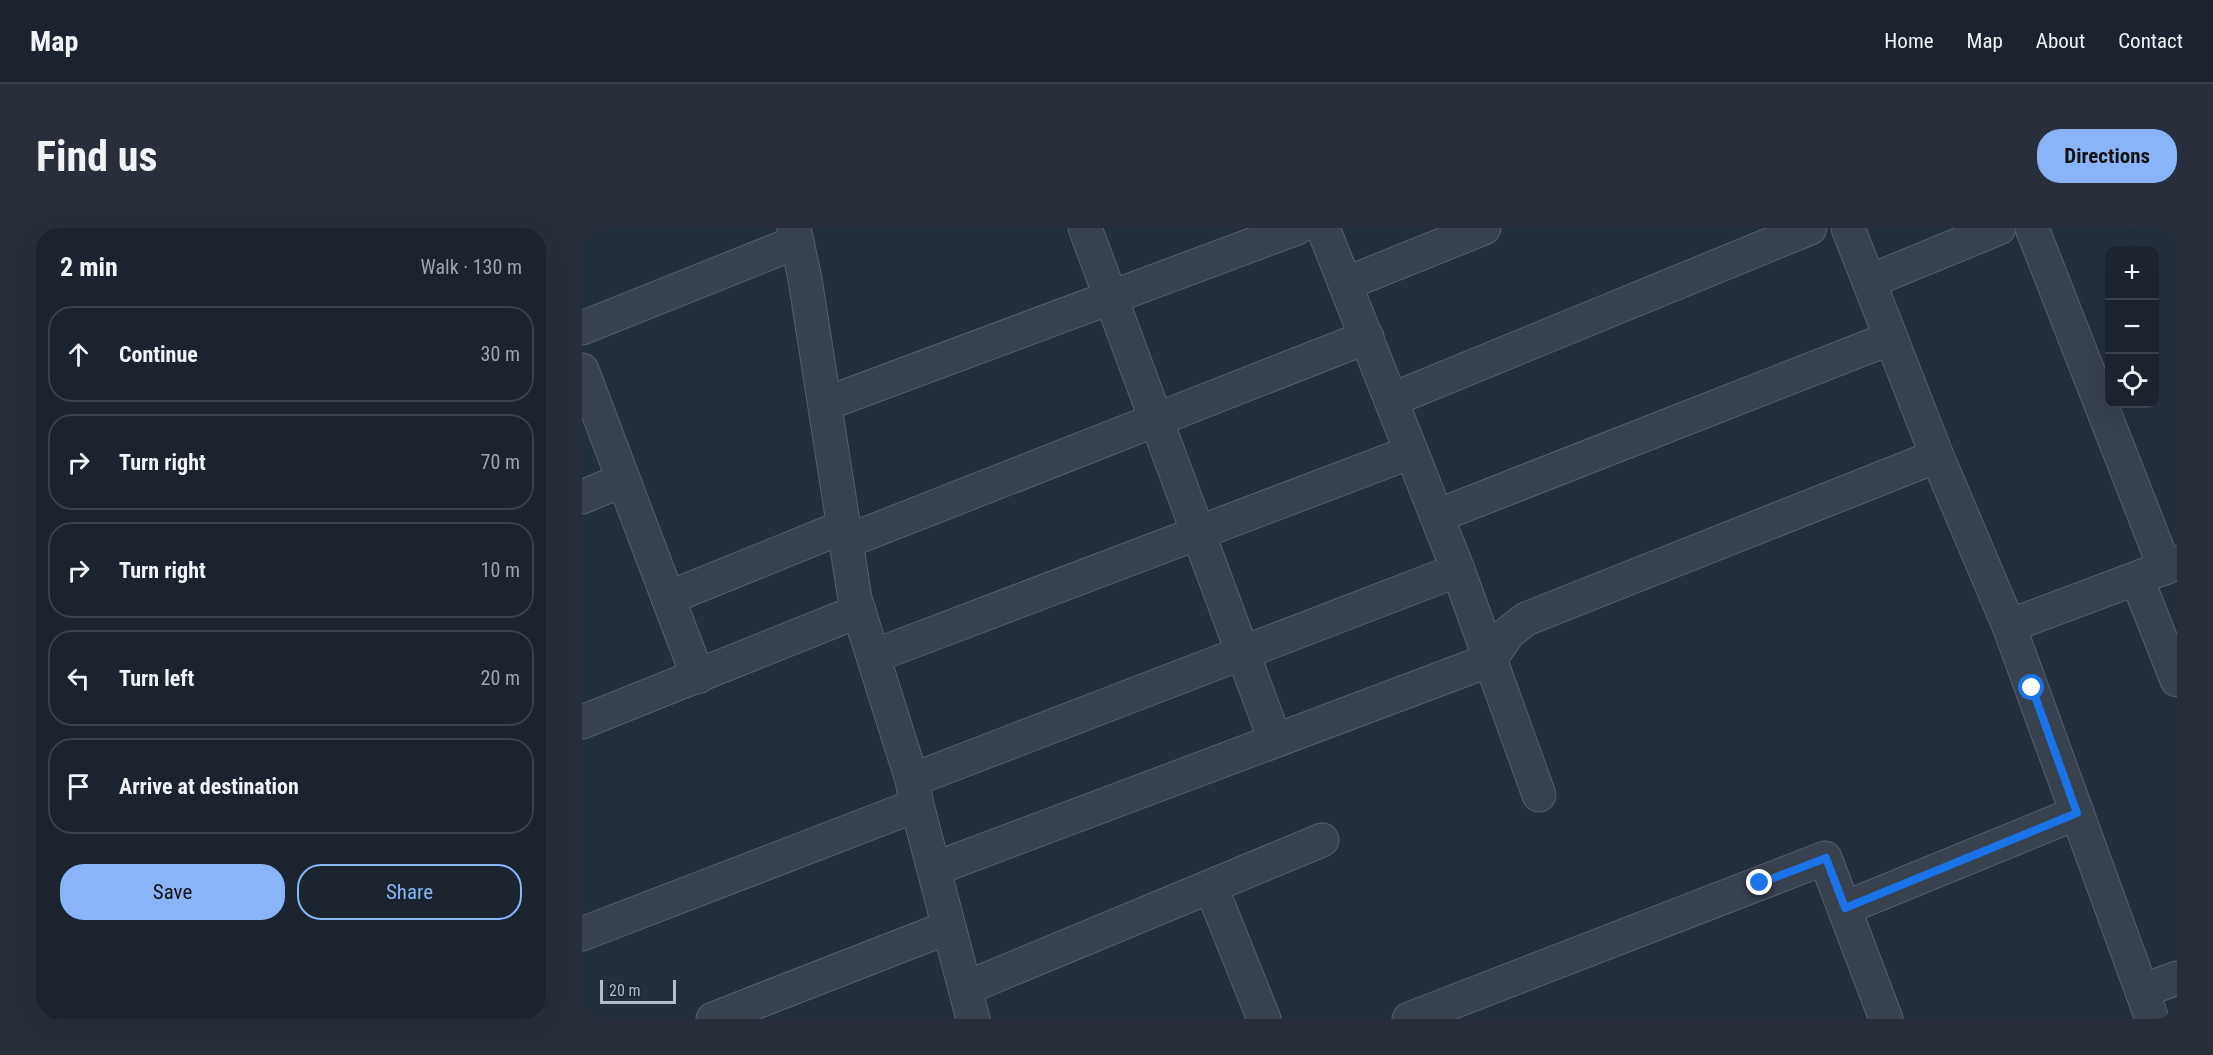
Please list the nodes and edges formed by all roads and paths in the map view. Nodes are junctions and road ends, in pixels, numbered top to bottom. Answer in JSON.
{"nodes":[{"id":1,"x":1085,"y":228,"type":"edge"},
{"id":2,"x":1297,"y":228,"type":"edge"},
{"id":3,"x":1323,"y":228,"type":"edge"},
{"id":4,"x":1484,"y":228,"type":"edge"},
{"id":5,"x":1810,"y":228,"type":"edge"},
{"id":6,"x":1848,"y":228,"type":"edge"},
{"id":7,"x":1999,"y":228,"type":"edge"},
{"id":8,"x":2032,"y":228,"type":"edge"},
{"id":9,"x":796,"y":235,"type":"edge"},
{"id":10,"x":1870,"y":281,"type":"junction"},
{"id":11,"x":1345,"y":284,"type":"junction"},
{"id":12,"x":1110,"y":297,"type":"junction"},
{"id":13,"x":582,"y":328,"type":"edge"},
{"id":14,"x":1367,"y":337,"type":"junction"},
{"id":15,"x":1891,"y":338,"type":"junction"},
{"id":16,"x":582,"y":370,"type":"edge"},
{"id":17,"x":1391,"y":400,"type":"junction"},
{"id":18,"x":825,"y":404,"type":"junction"},
{"id":19,"x":1156,"y":420,"type":"junction"},
{"id":20,"x":1412,"y":452,"type":"junction"},
{"id":21,"x":1937,"y":456,"type":"junction"},
{"id":22,"x":624,"y":480,"type":"junction"},
{"id":23,"x":582,"y":497,"type":"edge"},
{"id":24,"x":1437,"y":516,"type":"junction"},
{"id":25,"x":1198,"y":533,"type":"junction"},
{"id":26,"x":844,"y":534,"type":"junction"},
{"id":27,"x":1458,"y":570,"type":"junction"},
{"id":28,"x":2160,"y":570,"type":"edge"},
{"id":29,"x":668,"y":598,"type":"junction"},
{"id":30,"x":859,"y":610,"type":"junction"},
{"id":31,"x":2009,"y":626,"type":"junction"},
{"id":32,"x":1243,"y":654,"type":"junction"},
{"id":33,"x":874,"y":656,"type":"junction"},
{"id":34,"x":1490,"y":660,"type":"junction"},
{"id":35,"x":698,"y":677,"type":"junction"},
{"id":36,"x":2177,"y":680,"type":"edge"},
{"id":37,"x":582,"y":722,"type":"edge"},
{"id":38,"x":1275,"y":740,"type":"junction"},
{"id":39,"x":914,"y":793,"type":"junction"},
{"id":40,"x":1539,"y":795,"type":"dead end"},
{"id":41,"x":2077,"y":813,"type":"junction"},
{"id":42,"x":1322,"y":840,"type":"dead end"},
{"id":43,"x":934,"y":869,"type":"junction"},
{"id":44,"x":1211,"y":886,"type":"junction"},
{"id":45,"x":1845,"y":908,"type":"junction"},
{"id":46,"x":949,"y":927,"type":"junction"},
{"id":47,"x":582,"y":934,"type":"edge"},
{"id":48,"x":2177,"y":978,"type":"edge"},
{"id":49,"x":969,"y":1003,"type":"edge"},
{"id":50,"x":2147,"y":1005,"type":"edge"},
{"id":51,"x":713,"y":1019,"type":"edge"},
{"id":52,"x":1264,"y":1019,"type":"edge"},
{"id":53,"x":1409,"y":1019,"type":"edge"},
{"id":54,"x":1886,"y":1019,"type":"edge"}],
"edges":[{"from":1,"to":12,"type":"street"},
{"from":2,"to":12,"type":"street"},
{"from":3,"to":11,"type":"street"},
{"from":4,"to":11,"type":"street"},
{"from":5,"to":17,"type":"street"},
{"from":6,"to":10,"type":"street"},
{"from":7,"to":10,"type":"street"},
{"from":8,"to":28,"type":"street"},
{"from":9,"to":13,"type":"street"},
{"from":9,"to":18,"type":"street"},
{"from":10,"to":15,"type":"street"},
{"from":11,"to":14,"type":"street"},
{"from":12,"to":18,"type":"street"},
{"from":12,"to":19,"type":"street"},
{"from":14,"to":17,"type":"street"},
{"from":14,"to":19,"type":"street"},
{"from":15,"to":21,"type":"street"},
{"from":15,"to":24,"type":"street"},
{"from":16,"to":22,"type":"street"},
{"from":17,"to":20,"type":"street"},
{"from":18,"to":26,"type":"street"},
{"from":19,"to":25,"type":"street"},
{"from":19,"to":26,"type":"street"},
{"from":20,"to":24,"type":"street"},
{"from":20,"to":25,"type":"street"},
{"from":21,"to":31,"type":"street"},
{"from":21,"to":34,"type":"street"},
{"from":22,"to":23,"type":"street"},
{"from":22,"to":29,"type":"street"},
{"from":24,"to":27,"type":"street"},
{"from":25,"to":32,"type":"street"},
{"from":25,"to":33,"type":"street"},
{"from":26,"to":29,"type":"street"},
{"from":26,"to":30,"type":"street"},
{"from":27,"to":32,"type":"street"},
{"from":27,"to":34,"type":"street"},
{"from":28,"to":31,"type":"street"},
{"from":28,"to":36,"type":"street"},
{"from":29,"to":35,"type":"street"},
{"from":30,"to":33,"type":"street"},
{"from":30,"to":35,"type":"street"},
{"from":31,"to":41,"type":"street"},
{"from":32,"to":38,"type":"street"},
{"from":32,"to":39,"type":"street"},
{"from":33,"to":39,"type":"street"},
{"from":34,"to":38,"type":"street"},
{"from":34,"to":40,"type":"street"},
{"from":35,"to":37,"type":"street"},
{"from":38,"to":43,"type":"street"},
{"from":39,"to":43,"type":"street"},
{"from":39,"to":47,"type":"street"},
{"from":41,"to":45,"type":"street"},
{"from":41,"to":50,"type":"street"},
{"from":42,"to":44,"type":"street"},
{"from":43,"to":46,"type":"street"},
{"from":44,"to":49,"type":"street"},
{"from":44,"to":52,"type":"street"},
{"from":45,"to":53,"type":"street"},
{"from":45,"to":54,"type":"street"},
{"from":46,"to":49,"type":"street"},
{"from":46,"to":51,"type":"street"},
{"from":48,"to":50,"type":"street"}]}
